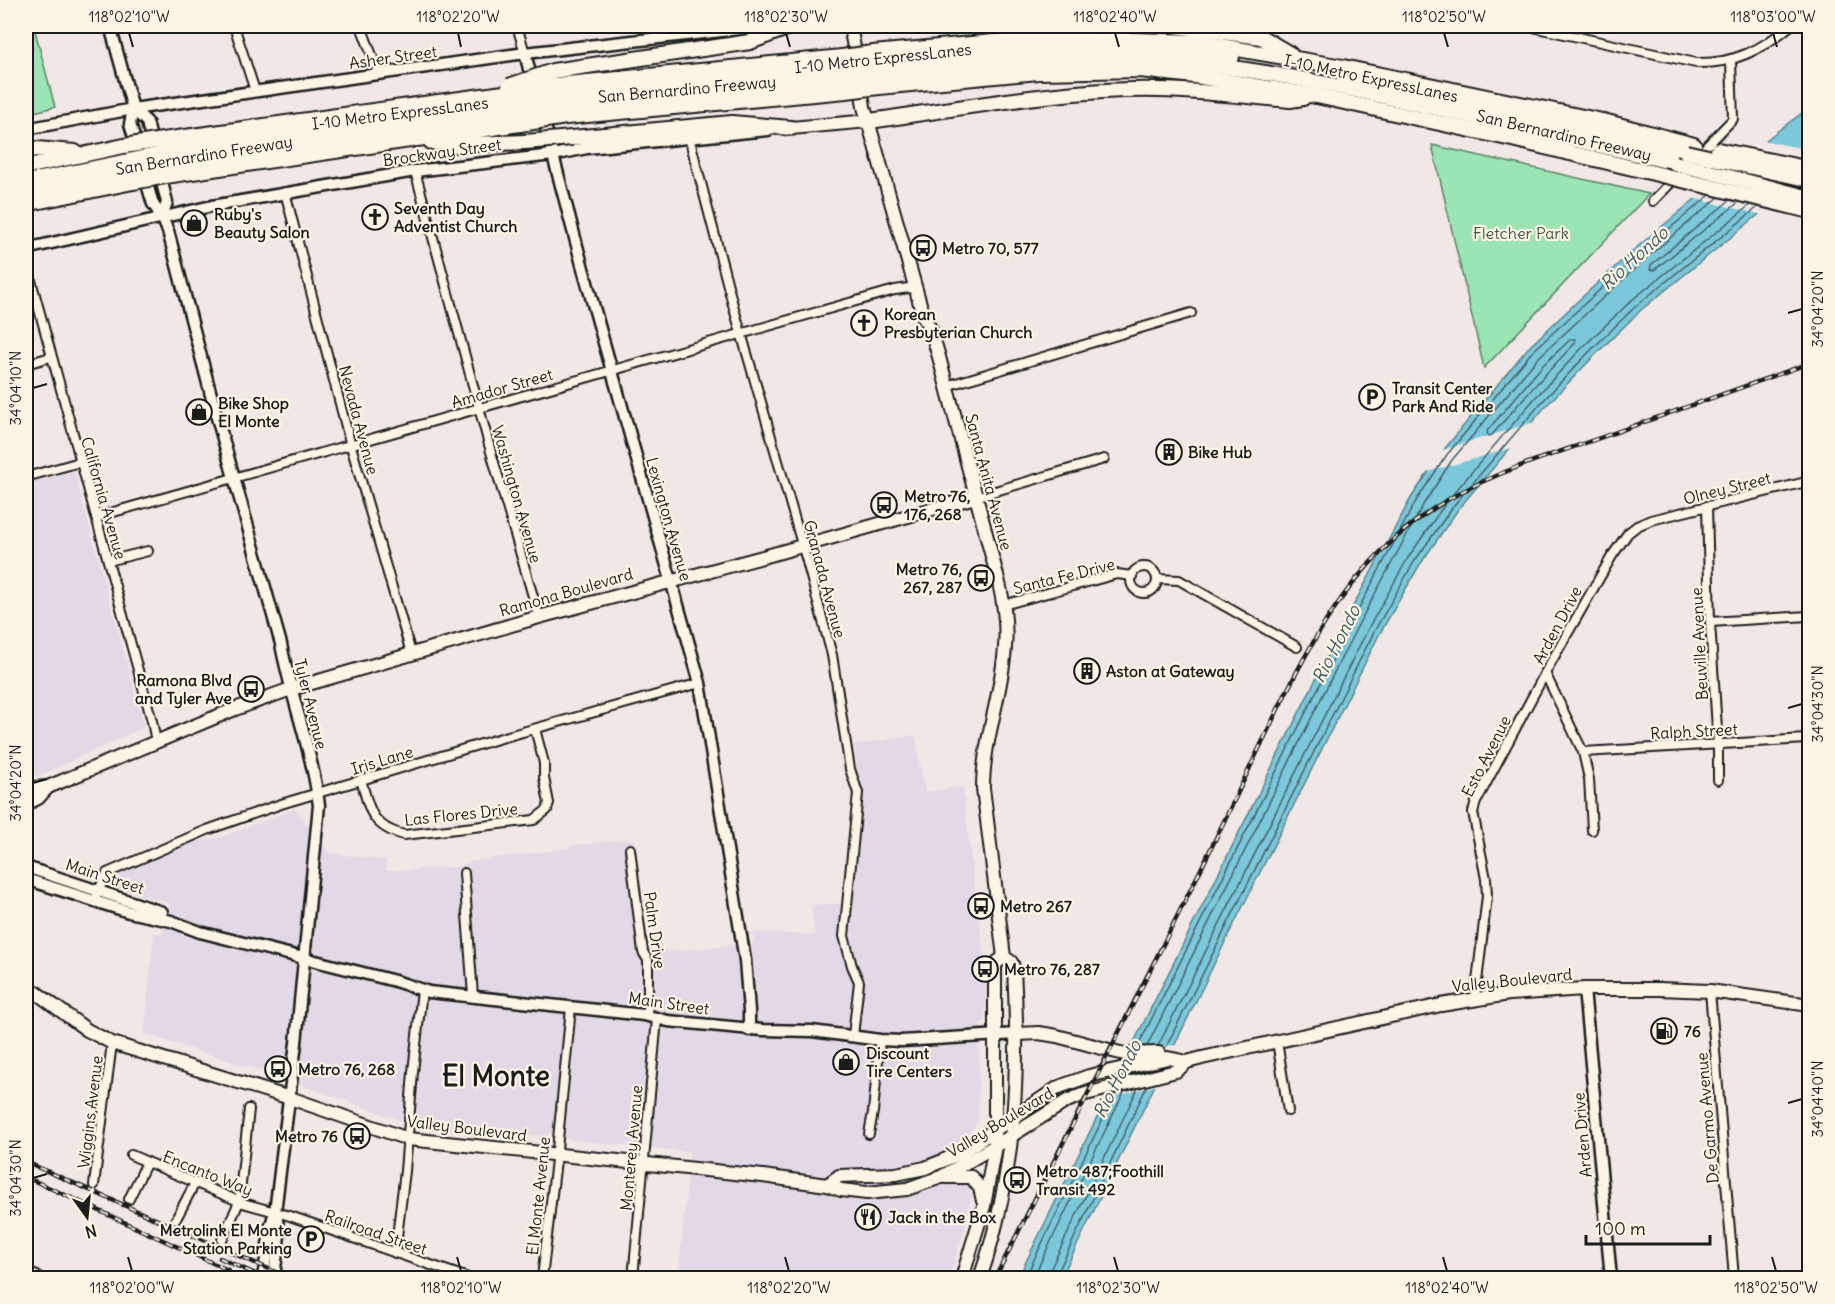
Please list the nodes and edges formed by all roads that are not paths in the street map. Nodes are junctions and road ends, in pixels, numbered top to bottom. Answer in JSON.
{"nodes":[{"id":1,"x":110,"y":26,"type":"edge"},
{"id":2,"x":234,"y":26,"type":"edge"},
{"id":3,"x":361,"y":26,"type":"edge"},
{"id":4,"x":517,"y":26,"type":"edge"},
{"id":5,"x":766,"y":26,"type":"edge"},
{"id":6,"x":792,"y":26,"type":"edge"},
{"id":7,"x":850,"y":26,"type":"edge"},
{"id":8,"x":1176,"y":26,"type":"edge"},
{"id":9,"x":1528,"y":26,"type":"edge"},
{"id":10,"x":1790,"y":26,"type":"edge"},
{"id":11,"x":677,"y":30,"type":"edge"},
{"id":12,"x":525,"y":53,"type":"junction"},
{"id":13,"x":1297,"y":58,"type":"junction"},
{"id":14,"x":1731,"y":61,"type":"junction"},
{"id":15,"x":876,"y":70,"type":"junction"},
{"id":16,"x":379,"y":74,"type":"junction"},
{"id":17,"x":844,"y":74,"type":"junction"},
{"id":18,"x":255,"y":91,"type":"junction"},
{"id":19,"x":1317,"y":96,"type":"junction"},
{"id":20,"x":512,"y":102,"type":"junction"},
{"id":21,"x":562,"y":102,"type":"junction"},
{"id":22,"x":133,"y":109,"type":"junction"},
{"id":23,"x":869,"y":121,"type":"junction"},
{"id":24,"x":791,"y":128,"type":"junction"},
{"id":25,"x":26,"y":129,"type":"edge"},
{"id":26,"x":689,"y":137,"type":"junction"},
{"id":27,"x":417,"y":140,"type":"junction"},
{"id":28,"x":1690,"y":148,"type":"junction"},
{"id":29,"x":26,"y":151,"type":"edge"},
{"id":30,"x":92,"y":153,"type":"junction"},
{"id":31,"x":553,"y":155,"type":"junction"},
{"id":32,"x":1649,"y":157,"type":"junction"},
{"id":33,"x":167,"y":158,"type":"junction"},
{"id":34,"x":1594,"y":159,"type":"junction"},
{"id":35,"x":26,"y":167,"type":"edge"},
{"id":36,"x":1809,"y":169,"type":"edge"},
{"id":37,"x":131,"y":171,"type":"junction"},
{"id":38,"x":415,"y":171,"type":"junction"},
{"id":39,"x":1809,"y":180,"type":"edge"},
{"id":40,"x":26,"y":182,"type":"edge"},
{"id":41,"x":285,"y":192,"type":"junction"},
{"id":42,"x":26,"y":193,"type":"edge"},
{"id":43,"x":1809,"y":198,"type":"edge"},
{"id":44,"x":1653,"y":201,"type":"dead end"},
{"id":45,"x":26,"y":204,"type":"edge"},
{"id":46,"x":1809,"y":211,"type":"edge"},
{"id":47,"x":162,"y":217,"type":"junction"},
{"id":48,"x":26,"y":249,"type":"edge"},
{"id":49,"x":26,"y":262,"type":"edge"},
{"id":50,"x":916,"y":287,"type":"junction"},
{"id":51,"x":1191,"y":313,"type":"dead end"},
{"id":52,"x":741,"y":333,"type":"junction"},
{"id":53,"x":51,"y":357,"type":"junction"},
{"id":54,"x":26,"y":364,"type":"edge"},
{"id":55,"x":611,"y":371,"type":"junction"},
{"id":56,"x":946,"y":386,"type":"junction"},
{"id":57,"x":478,"y":409,"type":"junction"},
{"id":58,"x":351,"y":446,"type":"junction"},
{"id":59,"x":1104,"y":459,"type":"dead end"},
{"id":60,"x":80,"y":462,"type":"junction"},
{"id":61,"x":26,"y":477,"type":"edge"},
{"id":62,"x":235,"y":478,"type":"junction"},
{"id":63,"x":1809,"y":481,"type":"edge"},
{"id":64,"x":975,"y":497,"type":"junction"},
{"id":65,"x":1707,"y":506,"type":"junction"},
{"id":66,"x":96,"y":517,"type":"junction"},
{"id":67,"x":1651,"y":520,"type":"joint"},
{"id":68,"x":802,"y":545,"type":"junction"},
{"id":69,"x":148,"y":551,"type":"dead end"},
{"id":70,"x":108,"y":561,"type":"junction"},
{"id":71,"x":1132,"y":576,"type":"junction"},
{"id":72,"x":1158,"y":579,"type":"junction"},
{"id":73,"x":671,"y":580,"type":"junction"},
{"id":74,"x":1003,"y":604,"type":"junction"},
{"id":75,"x":539,"y":616,"type":"junction"},
{"id":76,"x":1809,"y":616,"type":"edge"},
{"id":77,"x":1710,"y":622,"type":"junction"},
{"id":78,"x":1297,"y":647,"type":"dead end"},
{"id":79,"x":411,"y":653,"type":"junction"},
{"id":80,"x":1545,"y":673,"type":"junction"},
{"id":81,"x":700,"y":683,"type":"junction"},
{"id":82,"x":291,"y":688,"type":"junction"},
{"id":83,"x":535,"y":729,"type":"junction"},
{"id":84,"x":1807,"y":739,"type":"dead end"},
{"id":85,"x":156,"y":742,"type":"junction"},
{"id":86,"x":1718,"y":744,"type":"junction"},
{"id":87,"x":1583,"y":752,"type":"junction"},
{"id":88,"x":361,"y":779,"type":"junction"},
{"id":89,"x":1718,"y":780,"type":"dead end"},
{"id":90,"x":48,"y":787,"type":"junction"},
{"id":91,"x":26,"y":791,"type":"edge"},
{"id":92,"x":317,"y":792,"type":"junction"},
{"id":93,"x":26,"y":804,"type":"edge"},
{"id":94,"x":1592,"y":830,"type":"dead end"},
{"id":95,"x":630,"y":849,"type":"dead end"},
{"id":96,"x":26,"y":867,"type":"edge"},
{"id":97,"x":464,"y":873,"type":"dead end"},
{"id":98,"x":26,"y":879,"type":"edge"},
{"id":99,"x":97,"y":896,"type":"junction"},
{"id":100,"x":1004,"y":957,"type":"junction"},
{"id":101,"x":304,"y":959,"type":"junction"},
{"id":102,"x":26,"y":985,"type":"edge"},
{"id":103,"x":1584,"y":989,"type":"junction"},
{"id":104,"x":422,"y":990,"type":"junction"},
{"id":105,"x":1710,"y":991,"type":"junction"},
{"id":106,"x":473,"y":996,"type":"junction"},
{"id":107,"x":1475,"y":999,"type":"junction"},
{"id":108,"x":1809,"y":1005,"type":"edge"},
{"id":109,"x":571,"y":1008,"type":"junction"},
{"id":110,"x":653,"y":1018,"type":"junction"},
{"id":111,"x":749,"y":1029,"type":"junction"},
{"id":112,"x":1017,"y":1034,"type":"junction"},
{"id":113,"x":996,"y":1035,"type":"junction"},
{"id":114,"x":853,"y":1036,"type":"junction"},
{"id":115,"x":880,"y":1040,"type":"junction"},
{"id":116,"x":1277,"y":1041,"type":"junction"},
{"id":117,"x":112,"y":1043,"type":"junction"},
{"id":118,"x":1168,"y":1058,"type":"junction"},
{"id":119,"x":1187,"y":1062,"type":"junction"},
{"id":120,"x":290,"y":1098,"type":"junction"},
{"id":121,"x":249,"y":1109,"type":"dead end"},
{"id":122,"x":1288,"y":1111,"type":"dead end"},
{"id":123,"x":1014,"y":1116,"type":"junction"},
{"id":124,"x":996,"y":1128,"type":"junction"},
{"id":125,"x":869,"y":1134,"type":"dead end"},
{"id":126,"x":1013,"y":1135,"type":"junction"},
{"id":127,"x":408,"y":1139,"type":"junction"},
{"id":128,"x":995,"y":1146,"type":"junction"},
{"id":129,"x":556,"y":1154,"type":"junction"},
{"id":130,"x":131,"y":1155,"type":"dead end"},
{"id":131,"x":147,"y":1162,"type":"junction"},
{"id":132,"x":645,"y":1164,"type":"junction"},
{"id":133,"x":941,"y":1177,"type":"junction"},
{"id":134,"x":195,"y":1183,"type":"junction"},
{"id":135,"x":94,"y":1185,"type":"dead end"},
{"id":136,"x":827,"y":1185,"type":"junction"},
{"id":137,"x":129,"y":1199,"type":"dead end"},
{"id":138,"x":239,"y":1202,"type":"junction"},
{"id":139,"x":984,"y":1206,"type":"junction"},
{"id":140,"x":276,"y":1212,"type":"junction"},
{"id":141,"x":177,"y":1219,"type":"dead end"},
{"id":142,"x":222,"y":1240,"type":"dead end"},
{"id":143,"x":395,"y":1253,"type":"junction"},
{"id":144,"x":971,"y":1253,"type":"junction"},
{"id":145,"x":26,"y":1271,"type":"edge"},
{"id":146,"x":41,"y":1278,"type":"edge"},
{"id":147,"x":263,"y":1278,"type":"edge"},
{"id":148,"x":274,"y":1278,"type":"edge"},
{"id":149,"x":468,"y":1278,"type":"edge"},
{"id":150,"x":542,"y":1278,"type":"edge"},
{"id":151,"x":633,"y":1278,"type":"edge"},
{"id":152,"x":962,"y":1278,"type":"edge"},
{"id":153,"x":979,"y":1278,"type":"edge"},
{"id":154,"x":1611,"y":1278,"type":"edge"},
{"id":155,"x":1734,"y":1278,"type":"edge"}],
"edges":[{"from":1,"to":22,"type":"street","name":"Tyler Avenue"},
{"from":2,"to":18,"type":"street"},
{"from":3,"to":16,"type":"street"},
{"from":4,"to":12,"type":"street","name":"Lexington Avenue"},
{"from":5,"to":11,"type":"street","name":"Asher Street"},
{"from":6,"to":20,"type":"highway","bridge":true},
{"from":7,"to":23,"type":"main road","name":"Santa Anita Avenue"},
{"from":8,"to":13,"type":"highway"},
{"from":9,"to":14,"type":"street"},
{"from":10,"to":14,"type":"street"},
{"from":11,"to":12,"type":"street","name":"Asher Street"},
{"from":12,"to":16,"type":"street","name":"Asher Street"},
{"from":12,"to":31,"type":"street","name":"Lexington Avenue"},
{"from":13,"to":15,"type":"highway","name":"San Bernardino Freeway"},
{"from":13,"to":28,"type":"highway","name":"San Bernardino Freeway"},
{"from":14,"to":44,"type":"street"},
{"from":15,"to":17,"type":"highway","name":"San Bernardino Freeway","bridge":true},
{"from":15,"to":17,"type":"highway","name":"San Bernardino Freeway","bridge":true},
{"from":15,"to":19,"type":"highway","name":"San Bernardino Freeway"},
{"from":15,"to":28,"type":"highway","name":"I-10 Metro ExpressLanes"},
{"from":15,"to":32,"type":"highway","name":"I-10 Metro ExpressLanes"},
{"from":16,"to":18,"type":"street","name":"Asher Street"},
{"from":17,"to":21,"type":"highway","name":"San Bernardino Freeway"},
{"from":17,"to":21,"type":"highway","name":"San Bernardino Freeway"},
{"from":18,"to":22,"type":"street","name":"Asher Street"},
{"from":19,"to":23,"type":"highway"},
{"from":19,"to":34,"type":"highway","name":"San Bernardino Freeway"},
{"from":20,"to":21,"type":"highway","name":"San Bernardino Freeway","bridge":true},
{"from":20,"to":21,"type":"highway","name":"San Bernardino Freeway","bridge":true},
{"from":20,"to":27,"type":"highway","name":"San Bernardino Freeway"},
{"from":20,"to":33,"type":"highway","name":"San Bernardino Freeway"},
{"from":20,"to":33,"type":"highway","name":"I-10 Metro ExpressLanes"},
{"from":22,"to":25,"type":"street","name":"Asher Street"},
{"from":22,"to":47,"type":"street","name":"Tyler Avenue"},
{"from":22,"to":47,"type":"street","name":"Tyler Avenue"},
{"from":23,"to":24,"type":"main road","name":"Brockway Street"},
{"from":23,"to":50,"type":"main road","name":"Santa Anita Avenue"},
{"from":24,"to":26,"type":"street","name":"Brockway Street"},
{"from":24,"to":27,"type":"highway","bridge":true},
{"from":26,"to":31,"type":"street","name":"Brockway Street"},
{"from":26,"to":52,"type":"street","name":"Granada Avenue"},
{"from":27,"to":33,"type":"highway","name":"San Bernardino Freeway"},
{"from":28,"to":36,"type":"highway","name":"San Bernardino Freeway","bridge":true},
{"from":28,"to":39,"type":"highway","name":"I-10 Metro ExpressLanes","bridge":true},
{"from":29,"to":30,"type":"highway"},
{"from":30,"to":33,"type":"highway","name":"San Bernardino Freeway","bridge":true},
{"from":30,"to":35,"type":"highway","name":"San Bernardino Freeway"},
{"from":31,"to":38,"type":"street","name":"Brockway Street"},
{"from":31,"to":55,"type":"street","name":"Lexington Avenue"},
{"from":32,"to":34,"type":"highway"},
{"from":32,"to":43,"type":"highway","name":"I-10 Metro ExpressLanes","bridge":true},
{"from":33,"to":37,"type":"highway","name":"San Bernardino Freeway","bridge":true},
{"from":33,"to":37,"type":"highway","name":"I-10 Metro ExpressLanes","bridge":true},
{"from":34,"to":46,"type":"highway","name":"San Bernardino Freeway","bridge":true},
{"from":37,"to":40,"type":"highway","name":"I-10 Metro ExpressLanes"},
{"from":37,"to":42,"type":"highway","name":"I-10 Metro ExpressLanes"},
{"from":37,"to":45,"type":"highway","name":"San Bernardino Freeway"},
{"from":38,"to":41,"type":"street","name":"Brockway Street"},
{"from":38,"to":57,"type":"street","name":"Washington Avenue"},
{"from":41,"to":47,"type":"street","name":"Brockway Street"},
{"from":41,"to":58,"type":"street","name":"Nevada Avenue"},
{"from":47,"to":48,"type":"street","name":"Brockway Street"},
{"from":47,"to":62,"type":"street","name":"Tyler Avenue"},
{"from":49,"to":53,"type":"street","name":"California Avenue"},
{"from":50,"to":52,"type":"street","name":"Amador Street"},
{"from":50,"to":56,"type":"main road","name":"Santa Anita Avenue"},
{"from":51,"to":56,"type":"street"},
{"from":52,"to":55,"type":"street","name":"Amador Street"},
{"from":52,"to":68,"type":"street","name":"Granada Avenue"},
{"from":53,"to":54,"type":"street"},
{"from":53,"to":60,"type":"street","name":"California Avenue"},
{"from":55,"to":57,"type":"street","name":"Amador Street"},
{"from":55,"to":73,"type":"street","name":"Lexington Avenue"},
{"from":56,"to":64,"type":"main road","name":"Santa Anita Avenue"},
{"from":57,"to":58,"type":"street","name":"Amador Street"},
{"from":57,"to":75,"type":"street","name":"Washington Avenue"},
{"from":58,"to":62,"type":"street","name":"Amador Street"},
{"from":58,"to":79,"type":"street","name":"Nevada Avenue"},
{"from":59,"to":64,"type":"street","name":"Ramona Boulevard"},
{"from":60,"to":61,"type":"street"},
{"from":60,"to":66,"type":"street","name":"California Avenue"},
{"from":62,"to":66,"type":"street","name":"Amador Street"},
{"from":62,"to":82,"type":"street","name":"Tyler Avenue"},
{"from":63,"to":65,"type":"street","name":"Olney Street"},
{"from":64,"to":68,"type":"main road","name":"Ramona Boulevard"},
{"from":64,"to":74,"type":"main road","name":"Santa Anita Avenue"},
{"from":65,"to":67,"type":"street","name":"Olney Street"},
{"from":65,"to":77,"type":"street","name":"Beuville Avenue"},
{"from":66,"to":70,"type":"street","name":"California Avenue"},
{"from":67,"to":80,"type":"street","name":"Arden Drive"},
{"from":68,"to":73,"type":"main road","name":"Ramona Boulevard"},
{"from":68,"to":114,"type":"street","name":"Granada Avenue"},
{"from":69,"to":70,"type":"street"},
{"from":70,"to":85,"type":"street","name":"California Avenue"},
{"from":71,"to":72,"type":"street"},
{"from":71,"to":72,"type":"street"},
{"from":71,"to":74,"type":"street","name":"Santa Fe Drive"},
{"from":72,"to":78,"type":"street"},
{"from":73,"to":75,"type":"main road","name":"Ramona Boulevard"},
{"from":73,"to":81,"type":"street","name":"Lexington Avenue"},
{"from":74,"to":100,"type":"main road","name":"Santa Anita Avenue"},
{"from":75,"to":79,"type":"main road","name":"Ramona Boulevard"},
{"from":76,"to":77,"type":"street"},
{"from":77,"to":86,"type":"street","name":"Beuville Avenue"},
{"from":79,"to":82,"type":"main road","name":"Ramona Boulevard"},
{"from":80,"to":87,"type":"street","name":"Arden Drive"},
{"from":80,"to":107,"type":"street","name":"Esto Avenue"},
{"from":81,"to":83,"type":"street","name":"Iris Lane"},
{"from":81,"to":111,"type":"street","name":"Lexington Avenue"},
{"from":82,"to":85,"type":"main road","name":"Ramona Boulevard"},
{"from":82,"to":92,"type":"street","name":"Tyler Avenue"},
{"from":83,"to":88,"type":"street","name":"Iris Lane"},
{"from":83,"to":88,"type":"street","name":"Las Flores Drive"},
{"from":84,"to":86,"type":"street","name":"Ralph Street"},
{"from":85,"to":90,"type":"main road","name":"Ramona Boulevard"},
{"from":86,"to":87,"type":"street","name":"Ralph Street"},
{"from":86,"to":89,"type":"street","name":"Beuville Avenue"},
{"from":87,"to":94,"type":"street","name":"Arden Drive"},
{"from":88,"to":92,"type":"street","name":"Iris Lane"},
{"from":90,"to":91,"type":"main road","name":"Ramona Boulevard"},
{"from":90,"to":93,"type":"main road","name":"Ramona Boulevard"},
{"from":92,"to":99,"type":"street","name":"Iris Lane"},
{"from":92,"to":101,"type":"street","name":"Tyler Avenue"},
{"from":95,"to":110,"type":"street","name":"Palm Drive"},
{"from":96,"to":99,"type":"street","name":"Main Street"},
{"from":97,"to":106,"type":"street"},
{"from":98,"to":99,"type":"street","name":"Main Street"},
{"from":99,"to":101,"type":"street","name":"Main Street"},
{"from":100,"to":112,"type":"main road","name":"Santa Anita Avenue"},
{"from":100,"to":113,"type":"main road","name":"Santa Anita Avenue"},
{"from":101,"to":104,"type":"street","name":"Main Street"},
{"from":101,"to":120,"type":"street","name":"Tyler Avenue"},
{"from":102,"to":117,"type":"main road","name":"Valley Boulevard"},
{"from":103,"to":105,"type":"main road","name":"Valley Boulevard"},
{"from":103,"to":107,"type":"main road","name":"Valley Boulevard"},
{"from":103,"to":154,"type":"street","name":"Arden Drive"},
{"from":104,"to":106,"type":"street","name":"Main Street"},
{"from":104,"to":127,"type":"street"},
{"from":105,"to":108,"type":"main road","name":"Valley Boulevard"},
{"from":105,"to":155,"type":"street","name":"De Garmo Avenue"},
{"from":106,"to":109,"type":"street","name":"Main Street"},
{"from":107,"to":116,"type":"main road","name":"Valley Boulevard"},
{"from":109,"to":110,"type":"street","name":"Main Street"},
{"from":109,"to":129,"type":"street","name":"El Monte Avenue"},
{"from":110,"to":111,"type":"street","name":"Main Street"},
{"from":110,"to":132,"type":"street","name":"Monterey Avenue"},
{"from":111,"to":114,"type":"street","name":"Main Street"},
{"from":112,"to":113,"type":"street","name":"Main Street"},
{"from":112,"to":118,"type":"main road","name":"Main Street"},
{"from":112,"to":123,"type":"main road","name":"Santa Anita Avenue"},
{"from":113,"to":115,"type":"street","name":"Main Street"},
{"from":113,"to":124,"type":"main road","name":"Santa Anita Avenue"},
{"from":114,"to":115,"type":"street","name":"Main Street"},
{"from":115,"to":125,"type":"street"},
{"from":116,"to":119,"type":"main road","name":"Valley Boulevard"},
{"from":116,"to":122,"type":"street"},
{"from":117,"to":120,"type":"main road","name":"Valley Boulevard"},
{"from":117,"to":135,"type":"street","name":"Wiggins Avenue"},
{"from":118,"to":119,"type":"main road","name":"Valley Boulevard"},
{"from":118,"to":123,"type":"main road","name":"Valley Boulevard"},
{"from":119,"to":126,"type":"main road","name":"Valley Boulevard"},
{"from":120,"to":127,"type":"main road","name":"Valley Boulevard"},
{"from":120,"to":140,"type":"street","name":"Tyler Avenue"},
{"from":121,"to":138,"type":"street"},
{"from":123,"to":124,"type":"main road","name":"Valley Boulevard"},
{"from":123,"to":126,"type":"main road","name":"Santa Anita Avenue"},
{"from":124,"to":128,"type":"main road","name":"Santa Anita Avenue"},
{"from":124,"to":136,"type":"main road","name":"Valley Boulevard"},
{"from":126,"to":128,"type":"main road","name":"Valley Boulevard"},
{"from":126,"to":153,"type":"main road","name":"Santa Anita Avenue"},
{"from":127,"to":129,"type":"main road","name":"Valley Boulevard"},
{"from":127,"to":143,"type":"street"},
{"from":128,"to":133,"type":"main road","name":"Valley Boulevard"},
{"from":128,"to":139,"type":"main road","name":"Santa Anita Avenue"},
{"from":129,"to":132,"type":"main road","name":"Valley Boulevard"},
{"from":129,"to":150,"type":"street","name":"El Monte Avenue"},
{"from":130,"to":131,"type":"street","name":"Encanto Way"},
{"from":131,"to":134,"type":"street","name":"Encanto Way"},
{"from":131,"to":137,"type":"street"},
{"from":132,"to":136,"type":"main road","name":"Valley Boulevard"},
{"from":132,"to":151,"type":"street","name":"Monterey Avenue"},
{"from":133,"to":136,"type":"main road","name":"Valley Boulevard"},
{"from":133,"to":139,"type":"main road"},
{"from":134,"to":138,"type":"street","name":"Encanto Way"},
{"from":134,"to":141,"type":"street"},
{"from":138,"to":140,"type":"street","name":"Encanto Way"},
{"from":138,"to":142,"type":"street"},
{"from":139,"to":144,"type":"main road","name":"Santa Anita Avenue"},
{"from":140,"to":143,"type":"street","name":"Railroad Street"},
{"from":140,"to":147,"type":"street","name":"Tyler Avenue"},
{"from":140,"to":148,"type":"street","name":"Tyler Avenue"},
{"from":143,"to":149,"type":"street","name":"Railroad Street"},
{"from":144,"to":152,"type":"main road","name":"Santa Anita Avenue"},
{"from":144,"to":153,"type":"main road"},
{"from":145,"to":146,"type":"street"}]}
